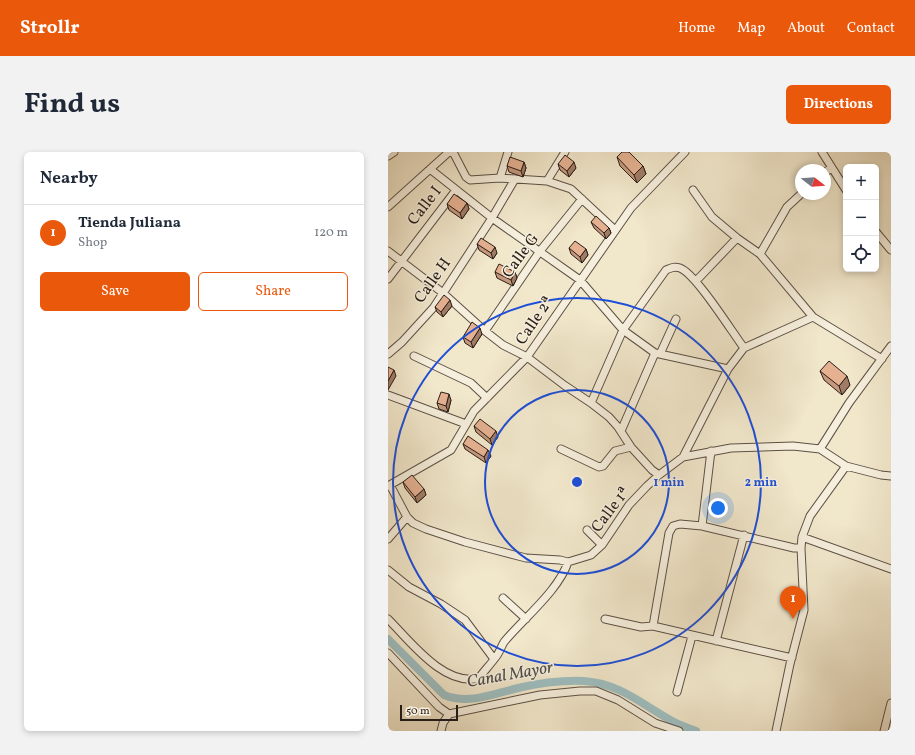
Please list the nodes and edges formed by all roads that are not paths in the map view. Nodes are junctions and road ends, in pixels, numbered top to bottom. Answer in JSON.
{"nodes":[{"id":1,"x":394,"y":152,"type":"edge"},
{"id":2,"x":449,"y":152,"type":"edge"},
{"id":3,"x":453,"y":152,"type":"edge"},
{"id":4,"x":508,"y":152,"type":"edge"},
{"id":5,"x":565,"y":152,"type":"edge"},
{"id":6,"x":684,"y":152,"type":"edge"},
{"id":7,"x":822,"y":152,"type":"edge"},
{"id":8,"x":388,"y":156,"type":"edge"},
{"id":9,"x":829,"y":164,"type":"edge"},
{"id":10,"x":831,"y":167,"type":"edge"},
{"id":11,"x":430,"y":169,"type":"junction"},
{"id":12,"x":500,"y":178,"type":"junction"},
{"id":13,"x":515,"y":179,"type":"junction"},
{"id":14,"x":547,"y":181,"type":"junction"},
{"id":15,"x":843,"y":185,"type":"edge"},
{"id":16,"x":456,"y":190,"type":"junction"},
{"id":17,"x":693,"y":190,"type":"dead end"},
{"id":18,"x":582,"y":199,"type":"junction"},
{"id":19,"x":795,"y":200,"type":"edge"},
{"id":20,"x":388,"y":207,"type":"edge"},
{"id":21,"x":492,"y":218,"type":"junction"},
{"id":22,"x":615,"y":230,"type":"junction"},
{"id":23,"x":879,"y":236,"type":"edge"},
{"id":24,"x":737,"y":238,"type":"junction"},
{"id":25,"x":891,"y":250,"type":"edge"},
{"id":26,"x":388,"y":251,"type":"edge"},
{"id":27,"x":540,"y":251,"type":"junction"},
{"id":28,"x":760,"y":254,"type":"junction"},
{"id":29,"x":401,"y":260,"type":"junction"},
{"id":30,"x":388,"y":279,"type":"edge"},
{"id":31,"x":580,"y":280,"type":"junction"},
{"id":32,"x":696,"y":281,"type":"junction"},
{"id":33,"x":443,"y":293,"type":"junction"},
{"id":34,"x":813,"y":317,"type":"junction"},
{"id":35,"x":676,"y":319,"type":"dead end"},
{"id":36,"x":624,"y":330,"type":"junction"},
{"id":37,"x":486,"y":331,"type":"junction"},
{"id":38,"x":891,"y":346,"type":"edge"},
{"id":39,"x":744,"y":348,"type":"junction"},
{"id":40,"x":658,"y":353,"type":"junction"},
{"id":41,"x":388,"y":354,"type":"edge"},
{"id":42,"x":414,"y":356,"type":"dead end"},
{"id":43,"x":527,"y":358,"type":"junction"},
{"id":44,"x":882,"y":359,"type":"junction"},
{"id":45,"x":728,"y":369,"type":"junction"},
{"id":46,"x":388,"y":395,"type":"edge"},
{"id":47,"x":487,"y":398,"type":"junction"},
{"id":48,"x":591,"y":402,"type":"junction"},
{"id":49,"x":466,"y":424,"type":"junction"},
{"id":50,"x":621,"y":431,"type":"junction"},
{"id":51,"x":631,"y":447,"type":"junction"},
{"id":52,"x":561,"y":449,"type":"dead end"},
{"id":53,"x":820,"y":449,"type":"junction"},
{"id":54,"x":711,"y":451,"type":"junction"},
{"id":55,"x":683,"y":457,"type":"junction"},
{"id":56,"x":846,"y":466,"type":"junction"},
{"id":57,"x":659,"y":475,"type":"junction"},
{"id":58,"x":891,"y":476,"type":"edge"},
{"id":59,"x":389,"y":485,"type":"edge"},
{"id":60,"x":407,"y":517,"type":"junction"},
{"id":61,"x":702,"y":526,"type":"junction"},
{"id":62,"x":587,"y":530,"type":"dead end"},
{"id":63,"x":744,"y":535,"type":"junction"},
{"id":64,"x":802,"y":537,"type":"junction"},
{"id":65,"x":388,"y":539,"type":"edge"},
{"id":66,"x":602,"y":545,"type":"junction"},
{"id":67,"x":801,"y":548,"type":"junction"},
{"id":68,"x":568,"y":562,"type":"junction"},
{"id":69,"x":388,"y":570,"type":"edge"},
{"id":70,"x":891,"y":570,"type":"edge"},
{"id":71,"x":503,"y":598,"type":"dead end"},
{"id":72,"x":388,"y":619,"type":"edge"},
{"id":73,"x":526,"y":619,"type":"junction"},
{"id":74,"x":605,"y":619,"type":"dead end"},
{"id":75,"x":654,"y":626,"type":"junction"},
{"id":76,"x":692,"y":636,"type":"junction"},
{"id":77,"x":716,"y":641,"type":"junction"},
{"id":78,"x":388,"y":653,"type":"edge"},
{"id":79,"x":792,"y":658,"type":"junction"},
{"id":80,"x":494,"y":659,"type":"junction"},
{"id":81,"x":677,"y":692,"type":"dead end"},
{"id":82,"x":891,"y":703,"type":"edge"},
{"id":83,"x":449,"y":714,"type":"junction"},
{"id":84,"x":441,"y":731,"type":"edge"},
{"id":85,"x":679,"y":731,"type":"edge"},
{"id":86,"x":776,"y":731,"type":"edge"},
{"id":87,"x":884,"y":731,"type":"edge"}],
"edges":[{"from":1,"to":8,"type":"street"},
{"from":2,"to":11,"type":"street"},
{"from":3,"to":12,"type":"street"},
{"from":4,"to":12,"type":"street"},
{"from":5,"to":14,"type":"street"},
{"from":6,"to":22,"type":"street","name":"Calle 2ª"},
{"from":7,"to":9,"type":"street"},
{"from":10,"to":15,"type":"street"},
{"from":11,"to":16,"type":"street"},
{"from":11,"to":20,"type":"street"},
{"from":12,"to":13,"type":"street"},
{"from":13,"to":14,"type":"street"},
{"from":13,"to":21,"type":"street","name":"Calle H"},
{"from":14,"to":18,"type":"street"},
{"from":16,"to":21,"type":"street"},
{"from":16,"to":29,"type":"street","name":"Calle I"},
{"from":17,"to":24,"type":"street"},
{"from":18,"to":22,"type":"street"},
{"from":18,"to":27,"type":"street","name":"Calle G"},
{"from":19,"to":28,"type":"street"},
{"from":21,"to":27,"type":"street"},
{"from":21,"to":33,"type":"street","name":"Calle H"},
{"from":22,"to":31,"type":"street","name":"Calle 2ª"},
{"from":23,"to":25,"type":"street"},
{"from":24,"to":28,"type":"street"},
{"from":24,"to":32,"type":"street"},
{"from":26,"to":29,"type":"street"},
{"from":27,"to":31,"type":"street"},
{"from":27,"to":37,"type":"street","name":"Calle G"},
{"from":28,"to":34,"type":"street"},
{"from":29,"to":30,"type":"street","name":"Calle I"},
{"from":29,"to":33,"type":"street"},
{"from":31,"to":36,"type":"street"},
{"from":31,"to":43,"type":"street","name":"Calle 2ª"},
{"from":32,"to":36,"type":"street"},
{"from":32,"to":39,"type":"street"},
{"from":33,"to":37,"type":"street"},
{"from":33,"to":41,"type":"street","name":"Calle H"},
{"from":34,"to":39,"type":"street"},
{"from":34,"to":44,"type":"street"},
{"from":35,"to":40,"type":"street"},
{"from":36,"to":40,"type":"street"},
{"from":36,"to":48,"type":"street"},
{"from":37,"to":43,"type":"street"},
{"from":38,"to":44,"type":"street"},
{"from":39,"to":45,"type":"street"},
{"from":40,"to":45,"type":"street"},
{"from":40,"to":50,"type":"street"},
{"from":42,"to":47,"type":"street"},
{"from":43,"to":47,"type":"street","name":"Calle 2ª"},
{"from":43,"to":48,"type":"street"},
{"from":44,"to":53,"type":"street"},
{"from":45,"to":55,"type":"street"},
{"from":46,"to":49,"type":"street"},
{"from":47,"to":49,"type":"street","name":"Calle 2ª"},
{"from":48,"to":50,"type":"street"},
{"from":49,"to":59,"type":"street","name":"Calle 2ª"},
{"from":50,"to":51,"type":"street"},
{"from":51,"to":52,"type":"street"},
{"from":51,"to":57,"type":"street"},
{"from":53,"to":54,"type":"street","name":"Calle 1ª"},
{"from":53,"to":56,"type":"street","name":"Calle 1ª"},
{"from":54,"to":55,"type":"street","name":"Calle 1ª"},
{"from":54,"to":61,"type":"street"},
{"from":55,"to":57,"type":"street","name":"Calle 1ª"},
{"from":56,"to":58,"type":"street","name":"Calle 1ª"},
{"from":56,"to":64,"type":"street"},
{"from":57,"to":66,"type":"street","name":"Calle 1ª"},
{"from":59,"to":60,"type":"street","name":"Calle 1ª"},
{"from":60,"to":65,"type":"street"},
{"from":60,"to":68,"type":"street","name":"Calle 1ª"},
{"from":61,"to":63,"type":"street"},
{"from":61,"to":75,"type":"street"},
{"from":62,"to":66,"type":"street"},
{"from":63,"to":67,"type":"street"},
{"from":63,"to":77,"type":"street"},
{"from":64,"to":67,"type":"street"},
{"from":64,"to":70,"type":"street"},
{"from":66,"to":68,"type":"street","name":"Calle 1ª"},
{"from":67,"to":79,"type":"street"},
{"from":68,"to":73,"type":"street"},
{"from":69,"to":80,"type":"street"},
{"from":71,"to":73,"type":"street"},
{"from":72,"to":80,"type":"street"},
{"from":73,"to":80,"type":"street"},
{"from":74,"to":75,"type":"street"},
{"from":75,"to":76,"type":"street"},
{"from":76,"to":77,"type":"street"},
{"from":76,"to":81,"type":"street"},
{"from":77,"to":79,"type":"street"},
{"from":78,"to":83,"type":"street"},
{"from":79,"to":86,"type":"street"},
{"from":82,"to":87,"type":"street"},
{"from":83,"to":84,"type":"street"},
{"from":83,"to":85,"type":"street"}]}
